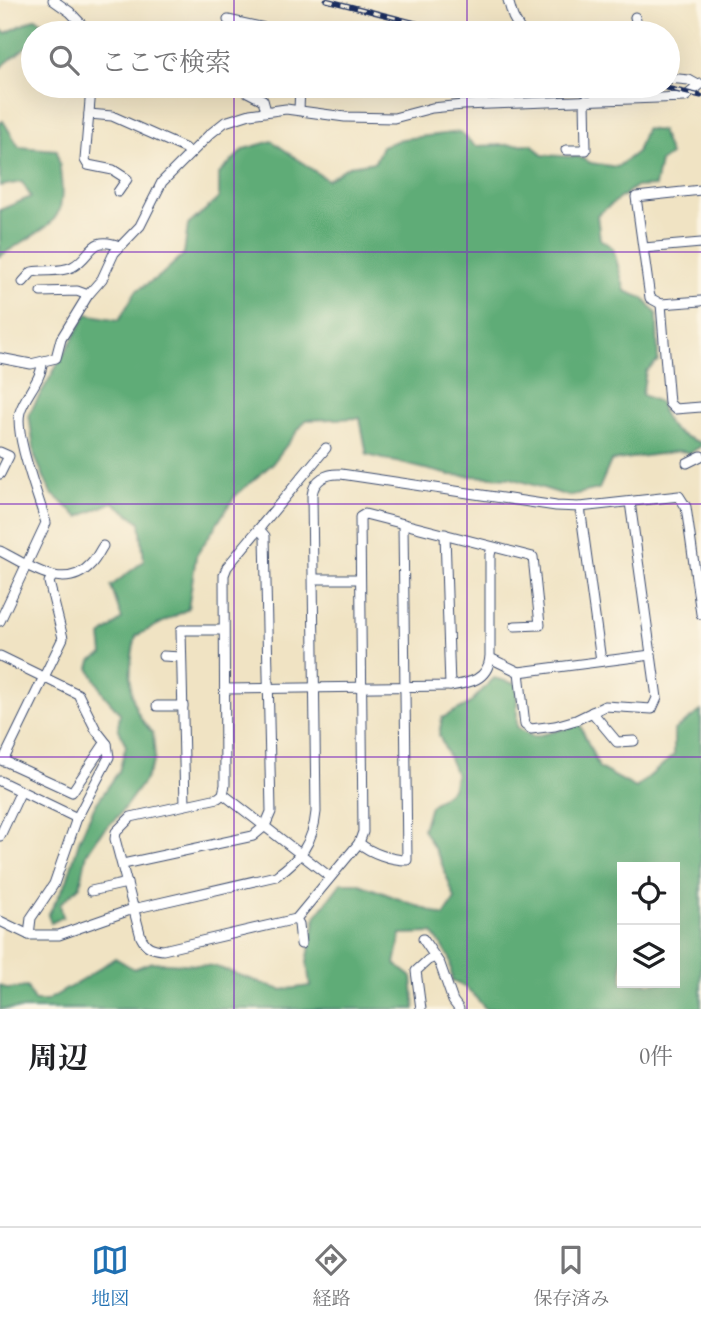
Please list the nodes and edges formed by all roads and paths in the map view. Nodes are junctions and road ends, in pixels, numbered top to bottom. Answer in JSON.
{"nodes":[{"id":1,"x":53,"y":0,"type":"edge"},
{"id":2,"x":508,"y":0,"type":"edge"},
{"id":3,"x":635,"y":17,"type":"dead end"},
{"id":4,"x":228,"y":20,"type":"dead end"},
{"id":5,"x":79,"y":21,"type":"edge"},
{"id":6,"x":233,"y":21,"type":"edge"},
{"id":7,"x":515,"y":21,"type":"edge"},
{"id":8,"x":636,"y":21,"type":"edge"},
{"id":9,"x":680,"y":79,"type":"edge"},
{"id":10,"x":699,"y":85,"type":"edge"},
{"id":11,"x":680,"y":97,"type":"edge"},
{"id":12,"x":90,"y":98,"type":"edge"},
{"id":13,"x":258,"y":98,"type":"edge"},
{"id":14,"x":300,"y":98,"type":"edge"},
{"id":15,"x":652,"y":98,"type":"edge"},
{"id":16,"x":585,"y":100,"type":"junction"},
{"id":17,"x":299,"y":110,"type":"junction"},
{"id":18,"x":266,"y":111,"type":"junction"},
{"id":19,"x":89,"y":114,"type":"junction"},
{"id":20,"x":566,"y":150,"type":"dead end"},
{"id":21,"x":190,"y":153,"type":"junction"},
{"id":22,"x":701,"y":190,"type":"edge"},
{"id":23,"x":118,"y":192,"type":"dead end"},
{"id":24,"x":701,"y":243,"type":"edge"},
{"id":25,"x":119,"y":246,"type":"junction"},
{"id":26,"x":644,"y":248,"type":"junction"},
{"id":27,"x":23,"y":282,"type":"dead end"},
{"id":28,"x":41,"y":292,"type":"dead end"},
{"id":29,"x":88,"y":295,"type":"junction"},
{"id":30,"x":701,"y":301,"type":"edge"},
{"id":31,"x":661,"y":304,"type":"junction"},
{"id":32,"x":0,"y":358,"type":"edge"},
{"id":33,"x":42,"y":363,"type":"junction"},
{"id":34,"x":701,"y":407,"type":"edge"},
{"id":35,"x":326,"y":448,"type":"dead end"},
{"id":36,"x":0,"y":452,"type":"edge"},
{"id":37,"x":701,"y":456,"type":"edge"},
{"id":38,"x":687,"y":463,"type":"dead end"},
{"id":39,"x":306,"y":473,"type":"junction"},
{"id":40,"x":0,"y":474,"type":"edge"},
{"id":41,"x":317,"y":482,"type":"junction"},
{"id":42,"x":630,"y":502,"type":"junction"},
{"id":43,"x":580,"y":507,"type":"junction"},
{"id":44,"x":403,"y":524,"type":"junction"},
{"id":45,"x":260,"y":528,"type":"junction"},
{"id":46,"x":445,"y":534,"type":"junction"},
{"id":47,"x":103,"y":545,"type":"dead end"},
{"id":48,"x":492,"y":547,"type":"junction"},
{"id":49,"x":0,"y":551,"type":"edge"},
{"id":50,"x":28,"y":565,"type":"junction"},
{"id":51,"x":51,"y":577,"type":"junction"},
{"id":52,"x":314,"y":579,"type":"junction"},
{"id":53,"x":360,"y":579,"type":"junction"},
{"id":54,"x":700,"y":593,"type":"edge"},
{"id":55,"x":701,"y":614,"type":"edge"},
{"id":56,"x":0,"y":621,"type":"edge"},
{"id":57,"x":515,"y":626,"type":"dead end"},
{"id":58,"x":223,"y":630,"type":"junction"},
{"id":59,"x":651,"y":655,"type":"junction"},
{"id":60,"x":0,"y":656,"type":"edge"},
{"id":61,"x":163,"y":656,"type":"dead end"},
{"id":62,"x":181,"y":657,"type":"junction"},
{"id":63,"x":491,"y":658,"type":"junction"},
{"id":64,"x":601,"y":662,"type":"junction"},
{"id":65,"x":519,"y":672,"type":"junction"},
{"id":66,"x":44,"y":677,"type":"junction"},
{"id":67,"x":361,"y":687,"type":"junction"},
{"id":68,"x":406,"y":687,"type":"junction"},
{"id":69,"x":450,"y":687,"type":"junction"},
{"id":70,"x":269,"y":688,"type":"junction"},
{"id":71,"x":315,"y":688,"type":"junction"},
{"id":72,"x":226,"y":689,"type":"junction"},
{"id":73,"x":157,"y":706,"type":"dead end"},
{"id":74,"x":183,"y":706,"type":"junction"},
{"id":75,"x":592,"y":712,"type":"junction"},
{"id":76,"x":634,"y":741,"type":"dead end"},
{"id":77,"x":107,"y":744,"type":"junction"},
{"id":78,"x":2,"y":760,"type":"edge"},
{"id":79,"x":0,"y":781,"type":"edge"},
{"id":80,"x":21,"y":791,"type":"junction"},
{"id":81,"x":223,"y":794,"type":"junction"},
{"id":82,"x":185,"y":805,"type":"junction"},
{"id":83,"x":77,"y":818,"type":"junction"},
{"id":84,"x":265,"y":826,"type":"junction"},
{"id":85,"x":0,"y":836,"type":"edge"},
{"id":86,"x":359,"y":843,"type":"junction"},
{"id":87,"x":301,"y":853,"type":"junction"},
{"id":88,"x":123,"y":864,"type":"junction"},
{"id":89,"x":330,"y":877,"type":"junction"},
{"id":90,"x":127,"y":883,"type":"junction"},
{"id":91,"x":90,"y":891,"type":"dead end"},
{"id":92,"x":133,"y":909,"type":"junction"},
{"id":93,"x":296,"y":919,"type":"junction"},
{"id":94,"x":0,"y":921,"type":"edge"},
{"id":95,"x":29,"y":935,"type":"junction"},
{"id":96,"x":423,"y":939,"type":"dead end"},
{"id":97,"x":301,"y":944,"type":"dead end"},
{"id":98,"x":435,"y":957,"type":"junction"},
{"id":99,"x":421,"y":1009,"type":"edge"},
{"id":100,"x":458,"y":1009,"type":"edge"}],
"edges":[{"from":1,"to":5,"type":"street"},
{"from":2,"to":7,"type":"street"},
{"from":3,"to":8,"type":"street"},
{"from":4,"to":6,"type":"street"},
{"from":9,"to":10,"type":"street"},
{"from":10,"to":11,"type":"street"},
{"from":12,"to":19,"type":"street"},
{"from":13,"to":18,"type":"street"},
{"from":14,"to":17,"type":"street"},
{"from":15,"to":16,"type":"street"},
{"from":16,"to":17,"type":"street"},
{"from":16,"to":20,"type":"street"},
{"from":17,"to":18,"type":"street"},
{"from":18,"to":21,"type":"street"},
{"from":19,"to":21,"type":"street"},
{"from":19,"to":23,"type":"street"},
{"from":21,"to":25,"type":"street"},
{"from":22,"to":26,"type":"street"},
{"from":24,"to":26,"type":"street"},
{"from":25,"to":27,"type":"street"},
{"from":25,"to":29,"type":"street"},
{"from":26,"to":31,"type":"street"},
{"from":28,"to":29,"type":"street"},
{"from":29,"to":33,"type":"street"},
{"from":30,"to":31,"type":"street"},
{"from":31,"to":34,"type":"street"},
{"from":32,"to":33,"type":"street"},
{"from":33,"to":50,"type":"street"},
{"from":35,"to":39,"type":"street"},
{"from":36,"to":40,"type":"street"},
{"from":37,"to":38,"type":"street"},
{"from":39,"to":41,"type":"street"},
{"from":39,"to":45,"type":"street"},
{"from":41,"to":43,"type":"street"},
{"from":41,"to":52,"type":"street"},
{"from":42,"to":43,"type":"street"},
{"from":42,"to":54,"type":"street"},
{"from":42,"to":59,"type":"street"},
{"from":43,"to":64,"type":"street"},
{"from":44,"to":46,"type":"street"},
{"from":44,"to":53,"type":"street"},
{"from":44,"to":68,"type":"street"},
{"from":45,"to":58,"type":"street"},
{"from":45,"to":70,"type":"street"},
{"from":46,"to":48,"type":"street"},
{"from":46,"to":69,"type":"street"},
{"from":47,"to":51,"type":"street"},
{"from":48,"to":57,"type":"street"},
{"from":48,"to":63,"type":"street"},
{"from":49,"to":50,"type":"street"},
{"from":50,"to":51,"type":"street"},
{"from":50,"to":56,"type":"street"},
{"from":51,"to":66,"type":"street"},
{"from":52,"to":53,"type":"street"},
{"from":52,"to":71,"type":"street"},
{"from":53,"to":67,"type":"street"},
{"from":54,"to":55,"type":"street"},
{"from":58,"to":62,"type":"street"},
{"from":58,"to":72,"type":"street"},
{"from":59,"to":64,"type":"street"},
{"from":59,"to":75,"type":"street"},
{"from":60,"to":66,"type":"street"},
{"from":61,"to":62,"type":"street"},
{"from":62,"to":74,"type":"street"},
{"from":63,"to":65,"type":"street"},
{"from":63,"to":69,"type":"street"},
{"from":64,"to":65,"type":"street"},
{"from":65,"to":75,"type":"street"},
{"from":66,"to":77,"type":"street"},
{"from":66,"to":78,"type":"street"},
{"from":67,"to":68,"type":"street"},
{"from":67,"to":71,"type":"street"},
{"from":67,"to":86,"type":"street"},
{"from":68,"to":69,"type":"street"},
{"from":68,"to":86,"type":"street"},
{"from":70,"to":71,"type":"street"},
{"from":70,"to":72,"type":"street"},
{"from":70,"to":84,"type":"street"},
{"from":71,"to":87,"type":"street"},
{"from":72,"to":81,"type":"street"},
{"from":73,"to":74,"type":"street"},
{"from":74,"to":82,"type":"street"},
{"from":75,"to":76,"type":"street"},
{"from":77,"to":78,"type":"street"},
{"from":77,"to":83,"type":"street"},
{"from":79,"to":80,"type":"street"},
{"from":80,"to":83,"type":"street"},
{"from":80,"to":85,"type":"street"},
{"from":81,"to":82,"type":"street"},
{"from":81,"to":84,"type":"street"},
{"from":82,"to":88,"type":"street"},
{"from":83,"to":95,"type":"street"},
{"from":84,"to":87,"type":"street"},
{"from":84,"to":88,"type":"street"},
{"from":86,"to":89,"type":"street"},
{"from":87,"to":89,"type":"street"},
{"from":87,"to":92,"type":"street"},
{"from":88,"to":90,"type":"street"},
{"from":89,"to":93,"type":"street"},
{"from":90,"to":91,"type":"street"},
{"from":90,"to":92,"type":"street"},
{"from":92,"to":93,"type":"street"},
{"from":92,"to":95,"type":"street"},
{"from":93,"to":97,"type":"street"},
{"from":94,"to":95,"type":"street"},
{"from":96,"to":98,"type":"street"},
{"from":98,"to":99,"type":"street"},
{"from":98,"to":100,"type":"street"}]}
